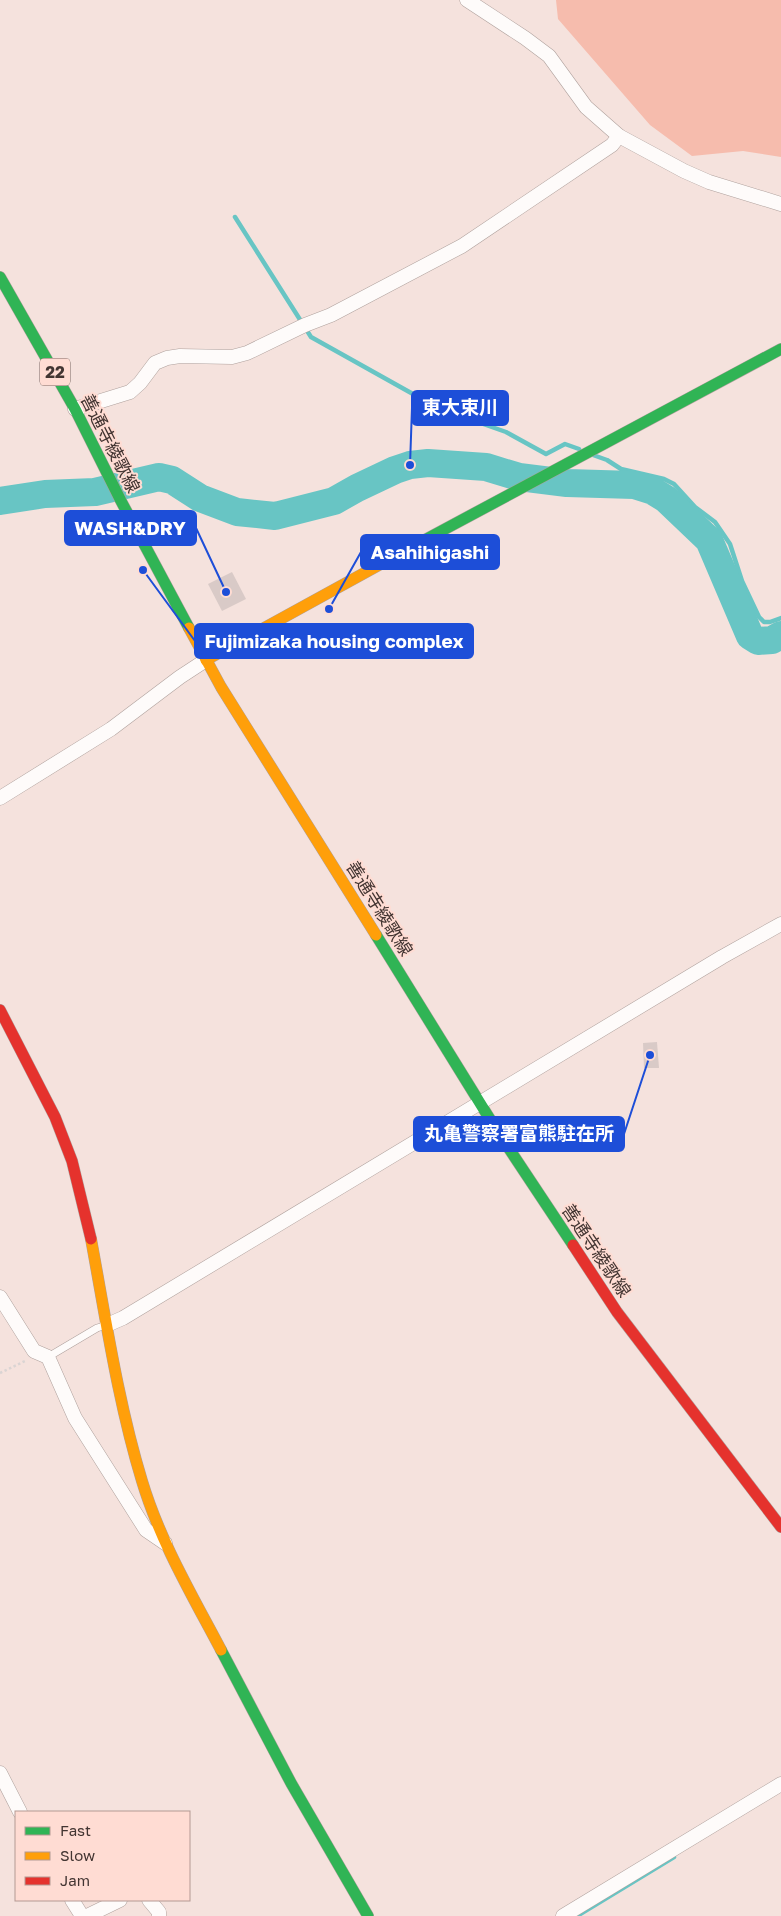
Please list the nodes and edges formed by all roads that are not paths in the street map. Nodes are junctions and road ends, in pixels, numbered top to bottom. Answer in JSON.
{"nodes":[{"id":1,"x":467,"y":0,"type":"edge"},
{"id":2,"x":619,"y":136,"type":"junction"},
{"id":3,"x":781,"y":204,"type":"edge"},
{"id":4,"x":0,"y":277,"type":"edge"},
{"id":5,"x":781,"y":349,"type":"edge"},
{"id":6,"x":75,"y":408,"type":"junction"},
{"id":7,"x":206,"y":660,"type":"junction"},
{"id":8,"x":0,"y":798,"type":"edge"},
{"id":9,"x":780,"y":926,"type":"edge"},
{"id":10,"x":0,"y":1010,"type":"edge"},
{"id":11,"x":480,"y":1102,"type":"junction"},
{"id":12,"x":0,"y":1297,"type":"edge"},
{"id":13,"x":107,"y":1325,"type":"junction"},
{"id":14,"x":44,"y":1355,"type":"junction"},
{"id":15,"x":781,"y":1527,"type":"edge"},
{"id":16,"x":166,"y":1543,"type":"junction"},
{"id":17,"x":0,"y":1773,"type":"edge"},
{"id":18,"x":781,"y":1784,"type":"edge"},
{"id":19,"x":19,"y":1811,"type":"edge"},
{"id":20,"x":73,"y":1901,"type":"edge"},
{"id":21,"x":118,"y":1901,"type":"edge"},
{"id":22,"x":150,"y":1901,"type":"edge"},
{"id":23,"x":82,"y":1916,"type":"edge"},
{"id":24,"x":87,"y":1916,"type":"edge"},
{"id":25,"x":159,"y":1916,"type":"edge"},
{"id":26,"x":368,"y":1916,"type":"edge"},
{"id":27,"x":563,"y":1916,"type":"edge"}],
"edges":[{"from":1,"to":2,"type":"street"},
{"from":2,"to":3,"type":"street"},
{"from":2,"to":6,"type":"street"},
{"from":4,"to":6,"type":"street","name":"善通寺綾歌線","number":"22"},
{"from":5,"to":7,"type":"street"},
{"from":6,"to":7,"type":"street","name":"善通寺綾歌線","number":"22"},
{"from":7,"to":8,"type":"street"},
{"from":7,"to":11,"type":"street","name":"善通寺綾歌線","number":"22"},
{"from":9,"to":11,"type":"street"},
{"from":10,"to":13,"type":"street"},
{"from":11,"to":13,"type":"street"},
{"from":11,"to":15,"type":"street","name":"善通寺綾歌線","number":"22"},
{"from":12,"to":14,"type":"street"},
{"from":13,"to":14,"type":"lane"},
{"from":13,"to":16,"type":"street"},
{"from":14,"to":16,"type":"street"},
{"from":16,"to":26,"type":"street"},
{"from":17,"to":19,"type":"street"},
{"from":18,"to":27,"type":"street"},
{"from":20,"to":23,"type":"street"},
{"from":21,"to":24,"type":"street"},
{"from":22,"to":25,"type":"street"}]}
